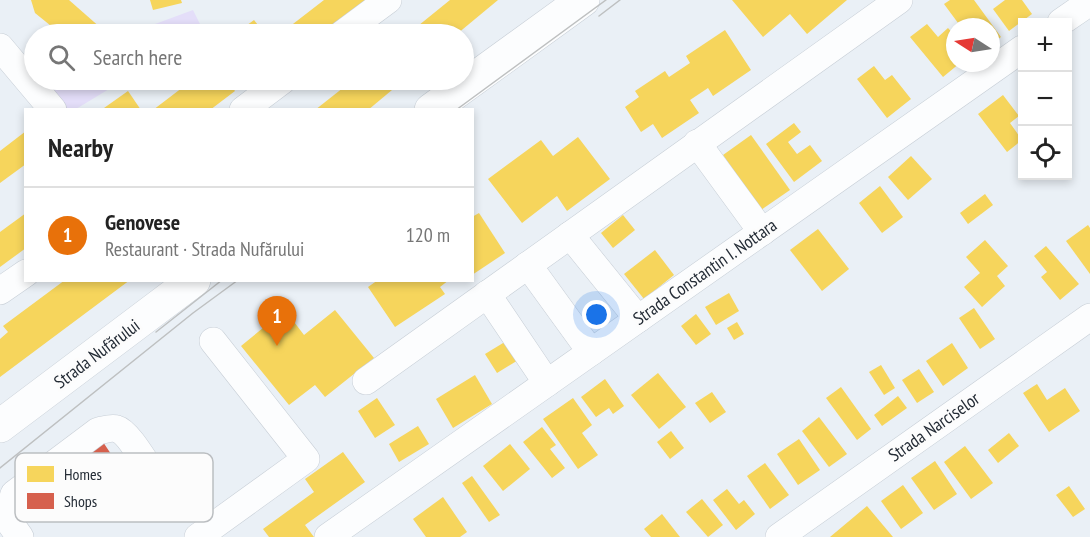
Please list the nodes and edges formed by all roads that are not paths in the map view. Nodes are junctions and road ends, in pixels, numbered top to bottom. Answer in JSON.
{"nodes":[{"id":1,"x":388,"y":0,"type":"edge"},
{"id":2,"x":899,"y":0,"type":"edge"},
{"id":3,"x":578,"y":1,"type":"edge"},
{"id":4,"x":1090,"y":2,"type":"edge"},
{"id":5,"x":1067,"y":18,"type":"edge"},
{"id":6,"x":356,"y":24,"type":"edge"},
{"id":7,"x":0,"y":47,"type":"edge"},
{"id":8,"x":1018,"y":53,"type":"edge"},
{"id":9,"x":24,"y":76,"type":"edge"},
{"id":10,"x":474,"y":78,"type":"edge"},
{"id":11,"x":36,"y":90,"type":"edge"},
{"id":12,"x":270,"y":90,"type":"edge"},
{"id":13,"x":458,"y":90,"type":"edge"},
{"id":14,"x":51,"y":108,"type":"edge"},
{"id":15,"x":246,"y":108,"type":"edge"},
{"id":16,"x":434,"y":108,"type":"edge"},
{"id":17,"x":697,"y":143,"type":"junction"},
{"id":18,"x":762,"y":232,"type":"junction"},
{"id":19,"x":570,"y":235,"type":"junction"},
{"id":20,"x":528,"y":265,"type":"junction"},
{"id":21,"x":24,"y":274,"type":"edge"},
{"id":22,"x":191,"y":282,"type":"edge"},
{"id":23,"x":0,"y":291,"type":"edge"},
{"id":24,"x":487,"y":294,"type":"junction"},
{"id":25,"x":1090,"y":317,"type":"edge"},
{"id":26,"x":638,"y":320,"type":"junction"},
{"id":27,"x":213,"y":341,"type":"dead end"},
{"id":28,"x":591,"y":352,"type":"junction"},
{"id":29,"x":366,"y":381,"type":"dead end"},
{"id":30,"x":547,"y":384,"type":"junction"},
{"id":31,"x":44,"y":394,"type":"junction"},
{"id":32,"x":0,"y":412,"type":"edge"},
{"id":33,"x":0,"y":426,"type":"edge"},
{"id":34,"x":69,"y":453,"type":"edge"},
{"id":35,"x":138,"y":453,"type":"edge"},
{"id":36,"x":15,"y":493,"type":"edge"},
{"id":37,"x":339,"y":534,"type":"edge"},
{"id":38,"x":20,"y":537,"type":"edge"},
{"id":39,"x":198,"y":537,"type":"edge"},
{"id":40,"x":779,"y":537,"type":"edge"}],
"edges":[{"from":1,"to":6,"type":"street"},
{"from":2,"to":17,"type":"street"},
{"from":3,"to":10,"type":"main road"},
{"from":4,"to":5,"type":"street"},
{"from":7,"to":9,"type":"street"},
{"from":8,"to":18,"type":"street","name":"Strada Constantin I. Nottara"},
{"from":11,"to":14,"type":"street"},
{"from":12,"to":15,"type":"street"},
{"from":13,"to":16,"type":"main road"},
{"from":17,"to":18,"type":"street"},
{"from":17,"to":19,"type":"street"},
{"from":18,"to":26,"type":"street","name":"Strada Constantin I. Nottara"},
{"from":19,"to":20,"type":"street"},
{"from":19,"to":26,"type":"street"},
{"from":20,"to":24,"type":"street"},
{"from":20,"to":28,"type":"street"},
{"from":21,"to":23,"type":"street"},
{"from":22,"to":31,"type":"main road","name":"Strada Nufărului"},
{"from":24,"to":29,"type":"street"},
{"from":24,"to":30,"type":"street"},
{"from":25,"to":40,"type":"street","name":"Strada Narciselor"},
{"from":26,"to":28,"type":"street","name":"Strada Constantin I. Nottara"},
{"from":27,"to":39,"type":"street"},
{"from":28,"to":30,"type":"street","name":"Strada Constantin I. Nottara"},
{"from":30,"to":37,"type":"street","name":"Strada Constantin I. Nottara"},
{"from":31,"to":32,"type":"main road"},
{"from":31,"to":33,"type":"main road","name":"Strada Nufărului"},
{"from":34,"to":35,"type":"street"},
{"from":36,"to":38,"type":"street"}]}
